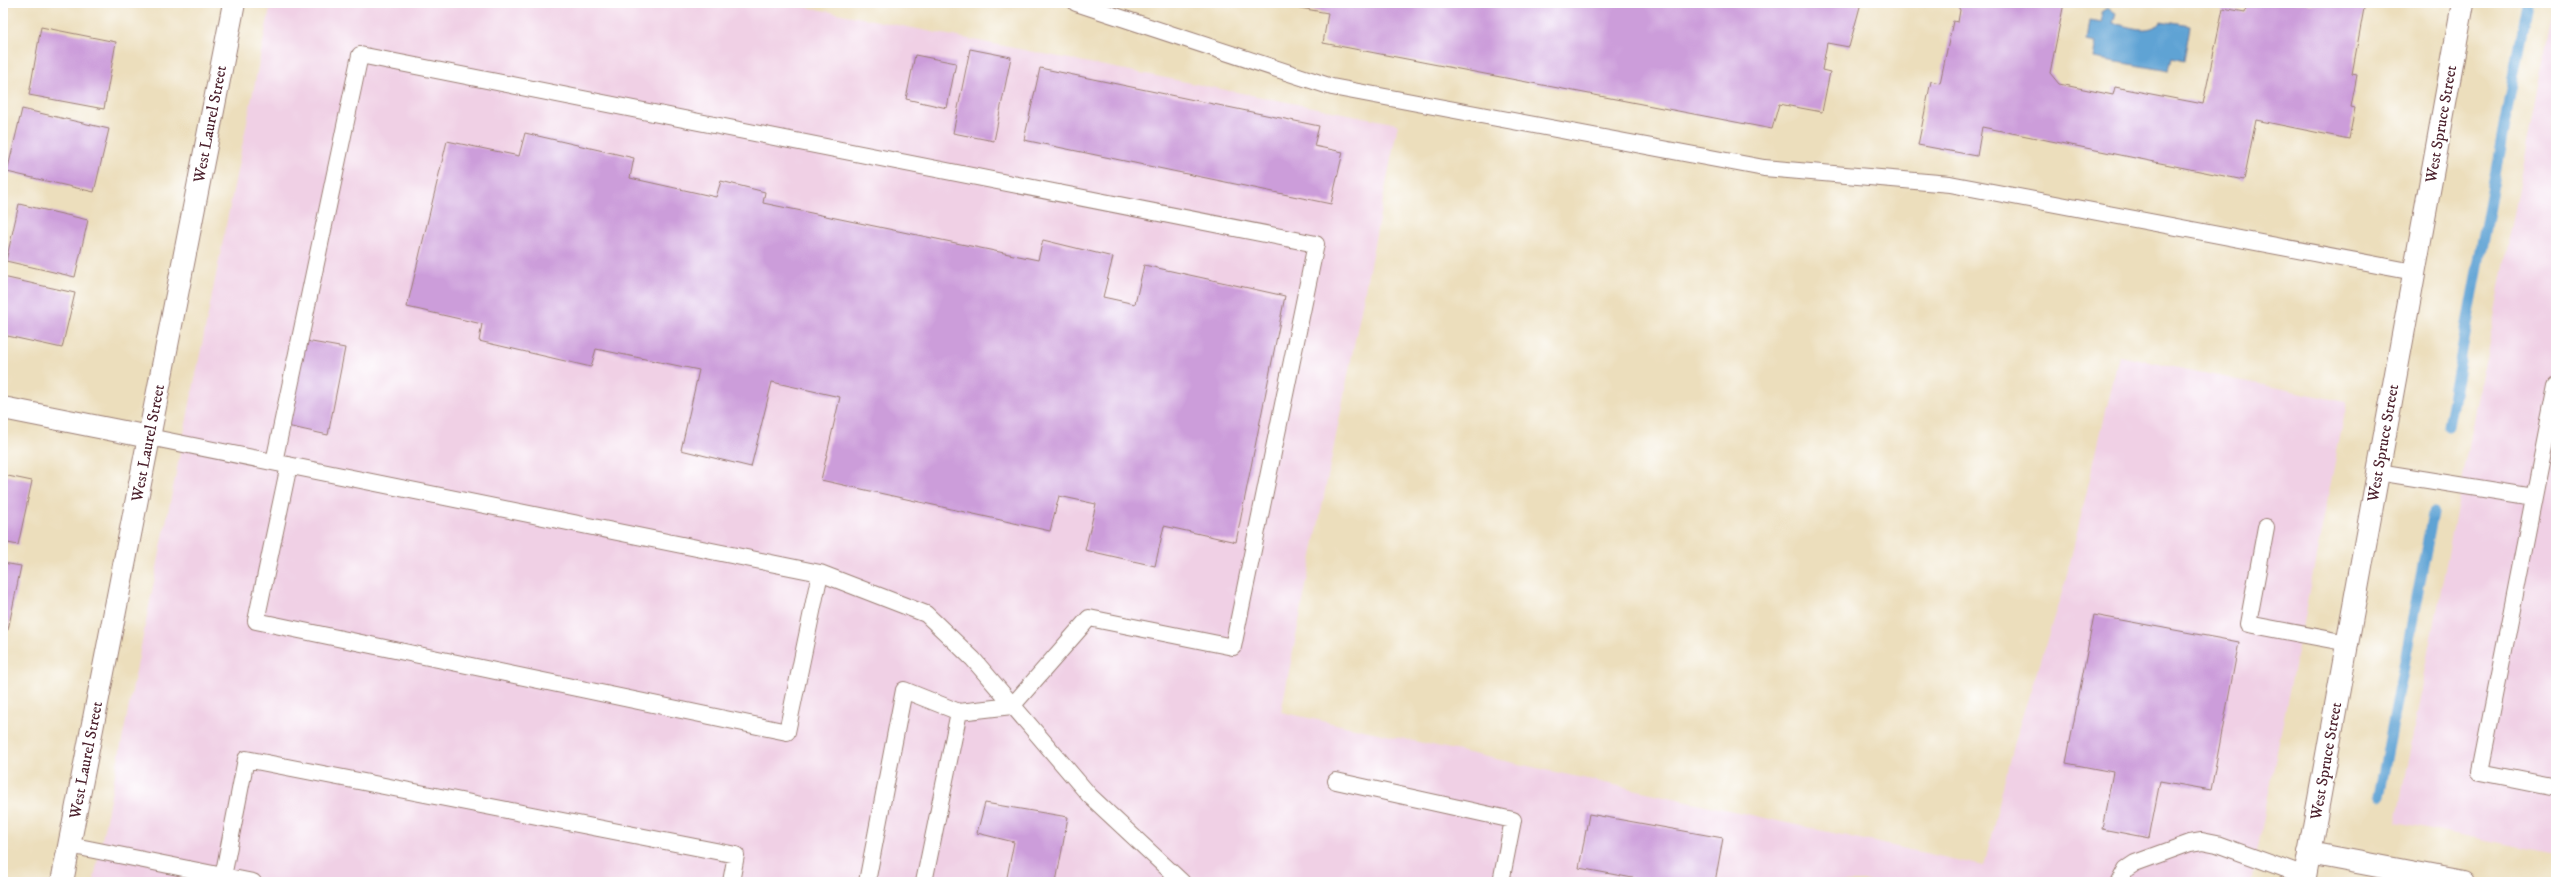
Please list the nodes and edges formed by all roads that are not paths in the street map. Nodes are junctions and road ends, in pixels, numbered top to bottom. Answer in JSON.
{"nodes":[{"id":1,"x":234,"y":3,"type":"edge"},
{"id":2,"x":1076,"y":3,"type":"edge"},
{"id":3,"x":2463,"y":3,"type":"edge"},
{"id":4,"x":2414,"y":272,"type":"junction"},
{"id":5,"x":2556,"y":386,"type":"edge"},
{"id":6,"x":3,"y":408,"type":"edge"},
{"id":7,"x":149,"y":437,"type":"junction"},
{"id":8,"x":281,"y":463,"type":"junction"},
{"id":9,"x":2378,"y":472,"type":"junction"},
{"id":10,"x":2534,"y":497,"type":"junction"},
{"id":11,"x":2266,"y":527,"type":"dead end"},
{"id":12,"x":820,"y":573,"type":"junction"},
{"id":13,"x":2348,"y":643,"type":"junction"},
{"id":14,"x":1012,"y":706,"type":"junction"},
{"id":15,"x":959,"y":712,"type":"junction"},
{"id":16,"x":1336,"y":781,"type":"dead end"},
{"id":17,"x":2556,"y":787,"type":"edge"},
{"id":18,"x":69,"y":845,"type":"junction"},
{"id":19,"x":2309,"y":853,"type":"junction"},
{"id":20,"x":222,"y":879,"type":"edge"},
{"id":21,"x":2304,"y":879,"type":"edge"},
{"id":22,"x":62,"y":882,"type":"edge"},
{"id":23,"x":253,"y":882,"type":"edge"},
{"id":24,"x":731,"y":882,"type":"edge"},
{"id":25,"x":867,"y":882,"type":"edge"},
{"id":26,"x":924,"y":882,"type":"edge"},
{"id":27,"x":1182,"y":882,"type":"edge"},
{"id":28,"x":1501,"y":882,"type":"edge"},
{"id":29,"x":2119,"y":882,"type":"edge"},
{"id":30,"x":2463,"y":882,"type":"edge"}],
"edges":[{"from":1,"to":7,"type":"street","name":"West Laurel Street"},
{"from":2,"to":4,"type":"lane"},
{"from":3,"to":4,"type":"street","name":"West Spruce Street"},
{"from":4,"to":9,"type":"street","name":"West Spruce Street"},
{"from":5,"to":10,"type":"lane"},
{"from":6,"to":7,"type":"street"},
{"from":7,"to":8,"type":"lane"},
{"from":7,"to":18,"type":"street","name":"West Laurel Street"},
{"from":8,"to":12,"type":"lane"},
{"from":8,"to":12,"type":"lane"},
{"from":8,"to":14,"type":"lane"},
{"from":9,"to":10,"type":"lane"},
{"from":9,"to":13,"type":"street","name":"West Spruce Street"},
{"from":10,"to":17,"type":"lane"},
{"from":11,"to":13,"type":"lane"},
{"from":12,"to":14,"type":"lane"},
{"from":13,"to":19,"type":"street","name":"West Spruce Street"},
{"from":14,"to":15,"type":"lane"},
{"from":14,"to":27,"type":"lane"},
{"from":15,"to":25,"type":"lane"},
{"from":15,"to":26,"type":"lane"},
{"from":16,"to":28,"type":"lane"},
{"from":18,"to":20,"type":"lane"},
{"from":18,"to":22,"type":"street","name":"West Laurel Street"},
{"from":19,"to":21,"type":"street","name":"West Spruce Street"},
{"from":19,"to":30,"type":"street"},
{"from":20,"to":23,"type":"lane"},
{"from":20,"to":24,"type":"lane"},
{"from":21,"to":29,"type":"lane"}]}
